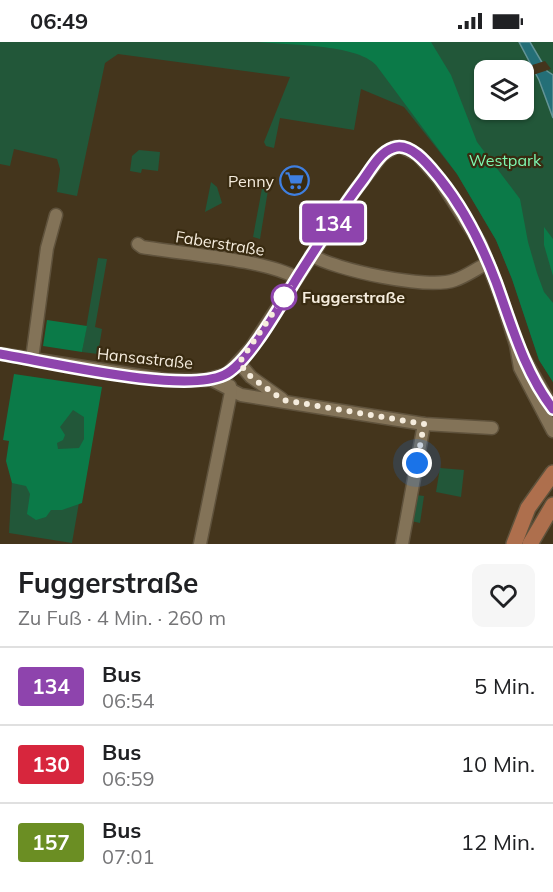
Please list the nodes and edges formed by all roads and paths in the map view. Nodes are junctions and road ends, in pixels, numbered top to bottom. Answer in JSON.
{"nodes":[{"id":1,"x":56,"y":215,"type":"dead end"},
{"id":2,"x":138,"y":244,"type":"dead end"},
{"id":3,"x":311,"y":255,"type":"junction"},
{"id":4,"x":488,"y":263,"type":"junction"},
{"id":5,"x":297,"y":278,"type":"junction"},
{"id":6,"x":516,"y":345,"type":"junction"},
{"id":7,"x":0,"y":354,"type":"edge"},
{"id":8,"x":32,"y":359,"type":"junction"},
{"id":9,"x":239,"y":363,"type":"junction"},
{"id":10,"x":227,"y":374,"type":"junction"},
{"id":11,"x":210,"y":379,"type":"junction"},
{"id":12,"x":231,"y":392,"type":"junction"},
{"id":13,"x":283,"y":400,"type":"junction"},
{"id":14,"x":553,"y":409,"type":"edge"},
{"id":15,"x":424,"y":424,"type":"junction"},
{"id":16,"x":492,"y":428,"type":"dead end"},
{"id":17,"x":553,"y":431,"type":"edge"},
{"id":18,"x":553,"y":473,"type":"edge"},
{"id":19,"x":553,"y":505,"type":"edge"},
{"id":20,"x":200,"y":544,"type":"edge"},
{"id":21,"x":402,"y":544,"type":"edge"},
{"id":22,"x":514,"y":544,"type":"edge"},
{"id":23,"x":530,"y":544,"type":"edge"}],
"edges":[{"from":1,"to":8,"type":"street"},
{"from":2,"to":5,"type":"street","name":"Faberstraße"},
{"from":3,"to":4,"type":"street"},
{"from":3,"to":4,"type":"street"},
{"from":3,"to":5,"type":"street"},
{"from":4,"to":6,"type":"street"},
{"from":5,"to":9,"type":"street"},
{"from":6,"to":14,"type":"street"},
{"from":6,"to":17,"type":"street"},
{"from":7,"to":8,"type":"street","name":"Hansastraße"},
{"from":8,"to":11,"type":"street","name":"Hansastraße"},
{"from":9,"to":10,"type":"street"},
{"from":9,"to":13,"type":"street","name":"Hansastraße"},
{"from":10,"to":11,"type":"street"},
{"from":10,"to":12,"type":"street"},
{"from":11,"to":12,"type":"street","name":"Hansastraße"},
{"from":12,"to":13,"type":"street","name":"Hansastraße"},
{"from":12,"to":20,"type":"street"},
{"from":13,"to":15,"type":"street","name":"Hansastraße"},
{"from":15,"to":16,"type":"street","name":"Hansastraße"},
{"from":15,"to":21,"type":"street"},
{"from":18,"to":22,"type":"main road"},
{"from":19,"to":23,"type":"main road"}]}
